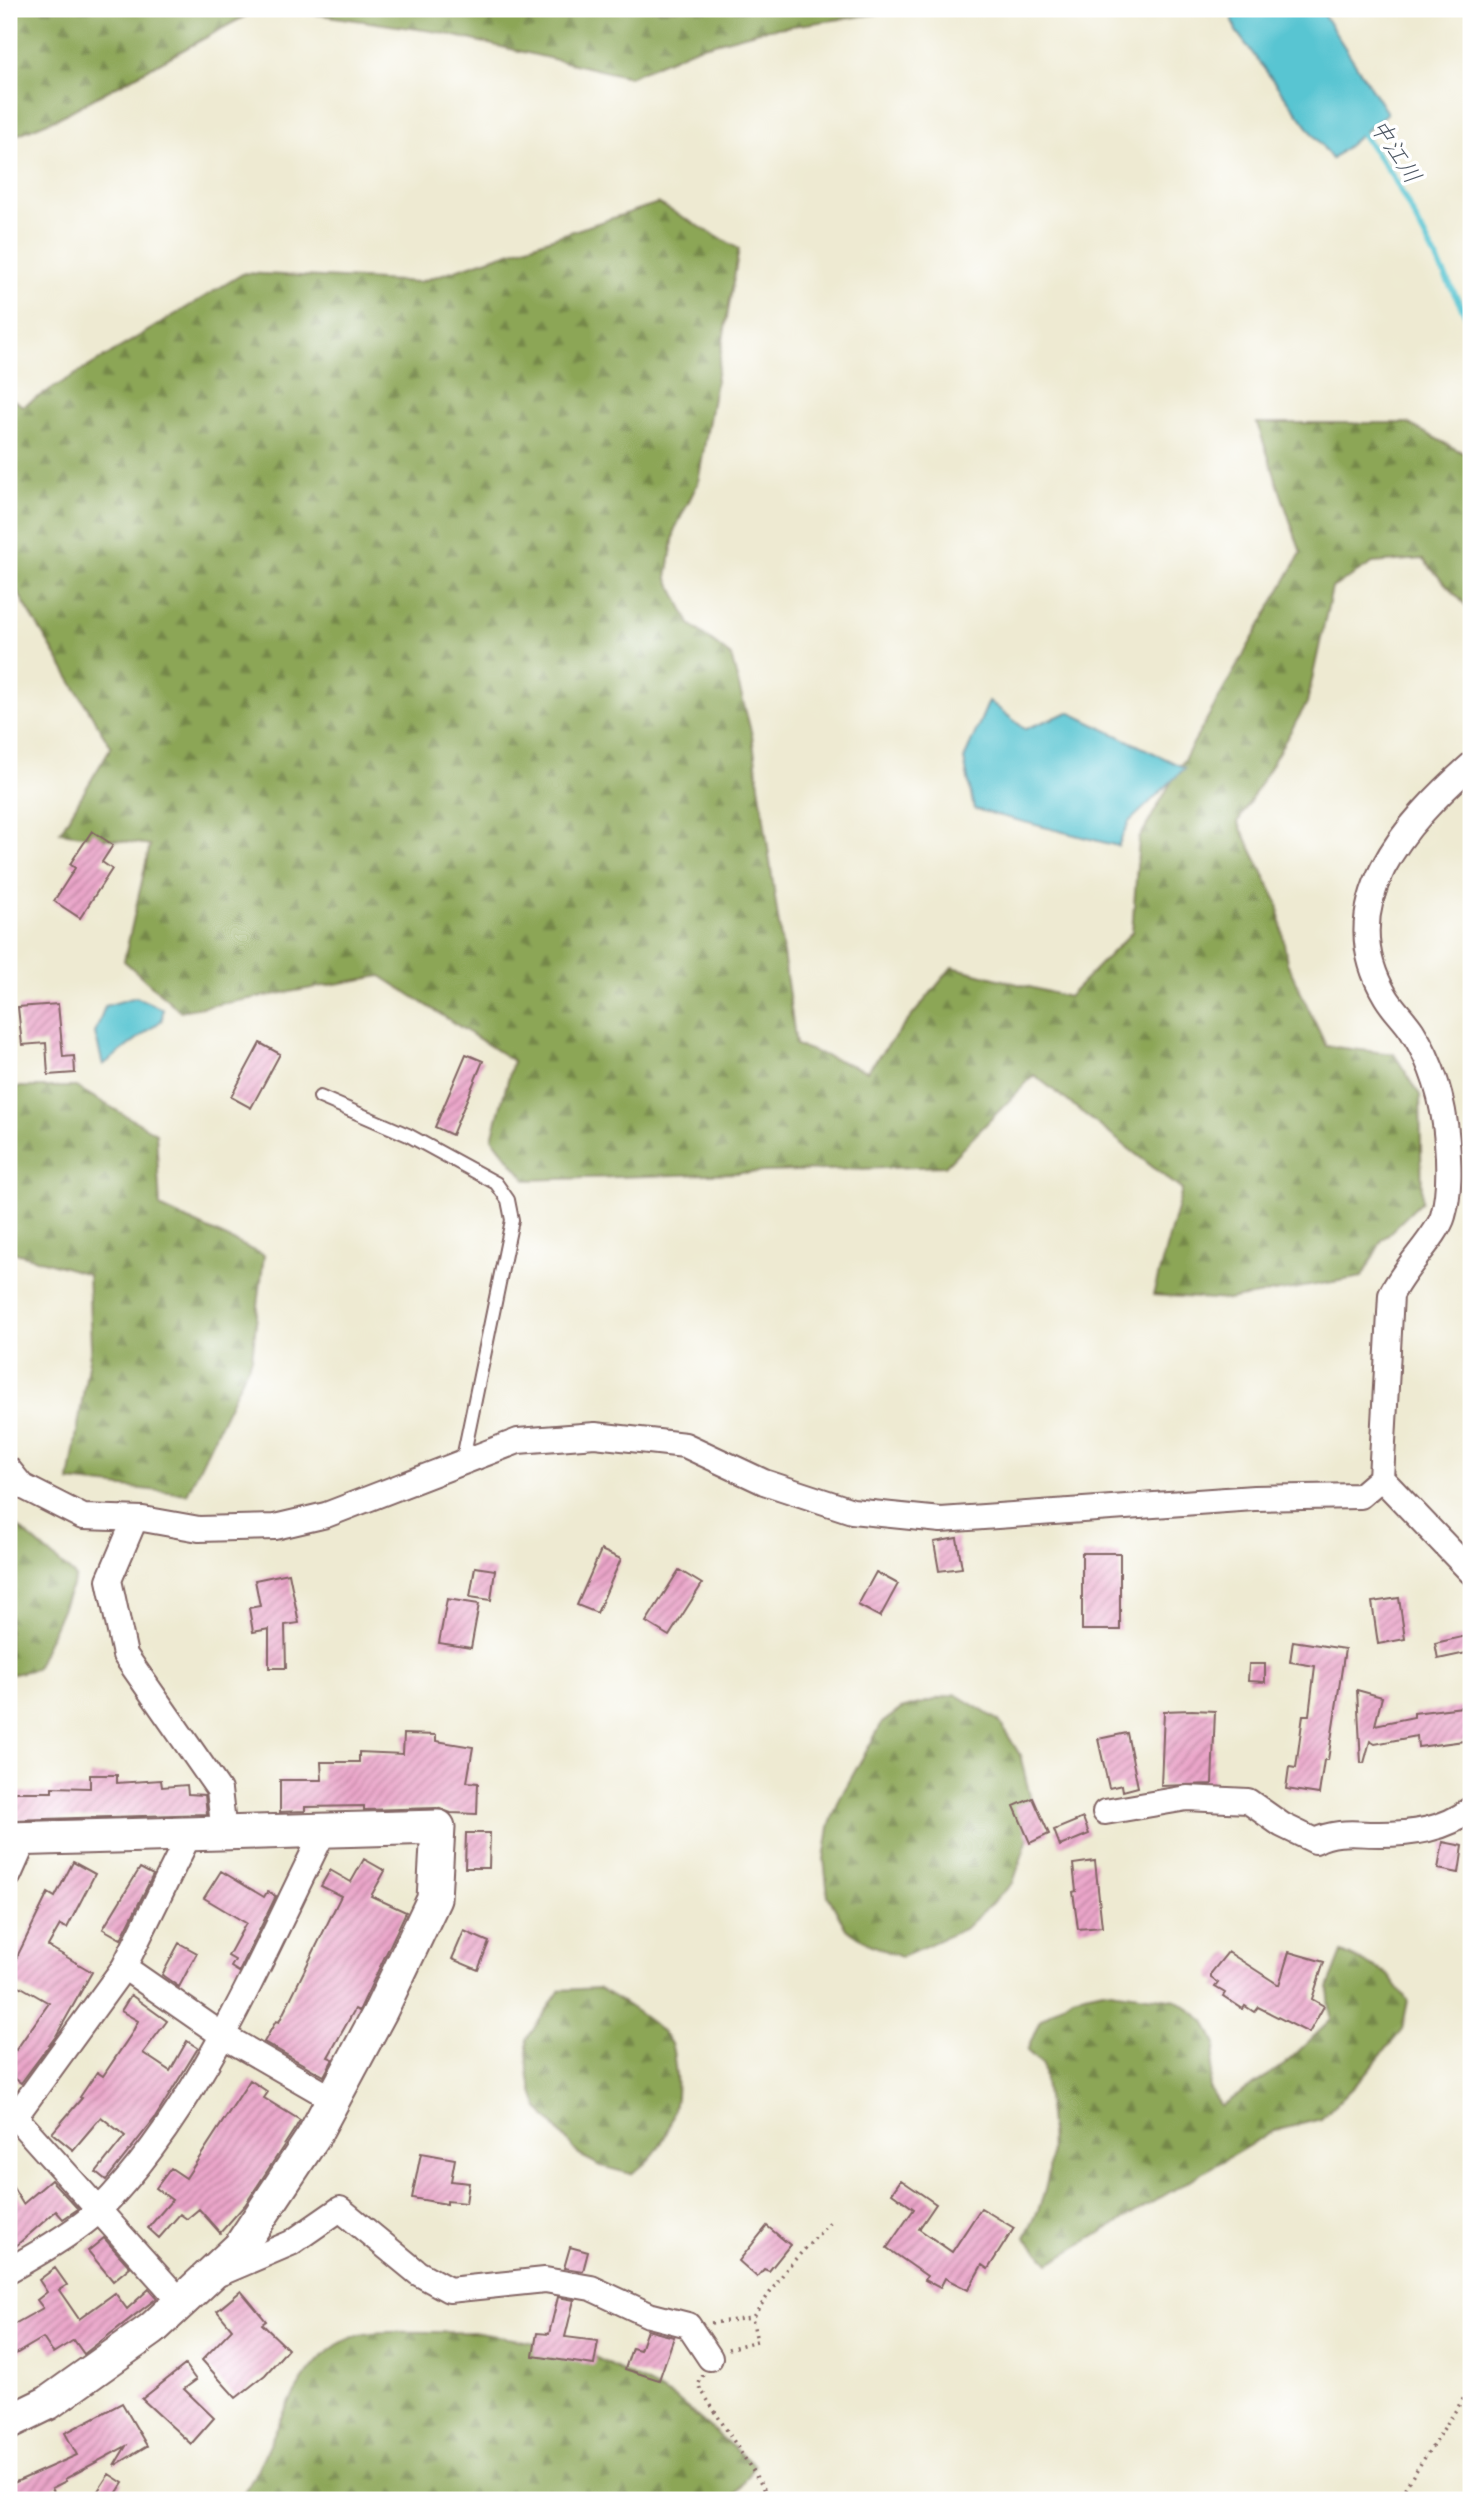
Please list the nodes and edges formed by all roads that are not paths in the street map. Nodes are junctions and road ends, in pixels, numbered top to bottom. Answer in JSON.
{"nodes":[{"id":1,"x":1471,"y":765,"type":"edge"},
{"id":2,"x":320,"y":1097,"type":"dead end"},
{"id":3,"x":461,"y":1465,"type":"junction"},
{"id":4,"x":9,"y":1470,"type":"edge"},
{"id":5,"x":1381,"y":1478,"type":"junction"},
{"id":6,"x":135,"y":1519,"type":"junction"},
{"id":7,"x":1471,"y":1572,"type":"edge"},
{"id":8,"x":1471,"y":1809,"type":"edge"},
{"id":9,"x":1105,"y":1812,"type":"dead end"},
{"id":10,"x":324,"y":1830,"type":"junction"},
{"id":11,"x":224,"y":1833,"type":"junction"},
{"id":12,"x":189,"y":1835,"type":"junction"},
{"id":13,"x":17,"y":1839,"type":"edge"},
{"id":14,"x":9,"y":1875,"type":"edge"},
{"id":15,"x":124,"y":1967,"type":"junction"},
{"id":16,"x":222,"y":2035,"type":"junction"},
{"id":17,"x":333,"y":2099,"type":"junction"},
{"id":18,"x":11,"y":2116,"type":"edge"},
{"id":19,"x":97,"y":2212,"type":"junction"},
{"id":20,"x":9,"y":2270,"type":"edge"},
{"id":21,"x":193,"y":2291,"type":"junction"},
{"id":22,"x":710,"y":2358,"type":"road end"},
{"id":23,"x":9,"y":2422,"type":"edge"}],
"edges":[{"from":1,"to":5,"type":"street"},
{"from":2,"to":3,"type":"lane"},
{"from":3,"to":5,"type":"street"},
{"from":3,"to":6,"type":"street"},
{"from":4,"to":6,"type":"street"},
{"from":5,"to":7,"type":"street"},
{"from":6,"to":11,"type":"street"},
{"from":8,"to":9,"type":"street"},
{"from":10,"to":11,"type":"street"},
{"from":10,"to":16,"type":"street"},
{"from":10,"to":17,"type":"street"},
{"from":11,"to":12,"type":"street"},
{"from":12,"to":13,"type":"street"},
{"from":12,"to":15,"type":"street"},
{"from":13,"to":14,"type":"street"},
{"from":15,"to":16,"type":"street"},
{"from":15,"to":18,"type":"street"},
{"from":16,"to":17,"type":"street"},
{"from":16,"to":19,"type":"street"},
{"from":17,"to":21,"type":"street"},
{"from":18,"to":19,"type":"street"},
{"from":19,"to":20,"type":"street"},
{"from":19,"to":21,"type":"street"},
{"from":21,"to":22,"type":"street"},
{"from":21,"to":23,"type":"street"}]}
